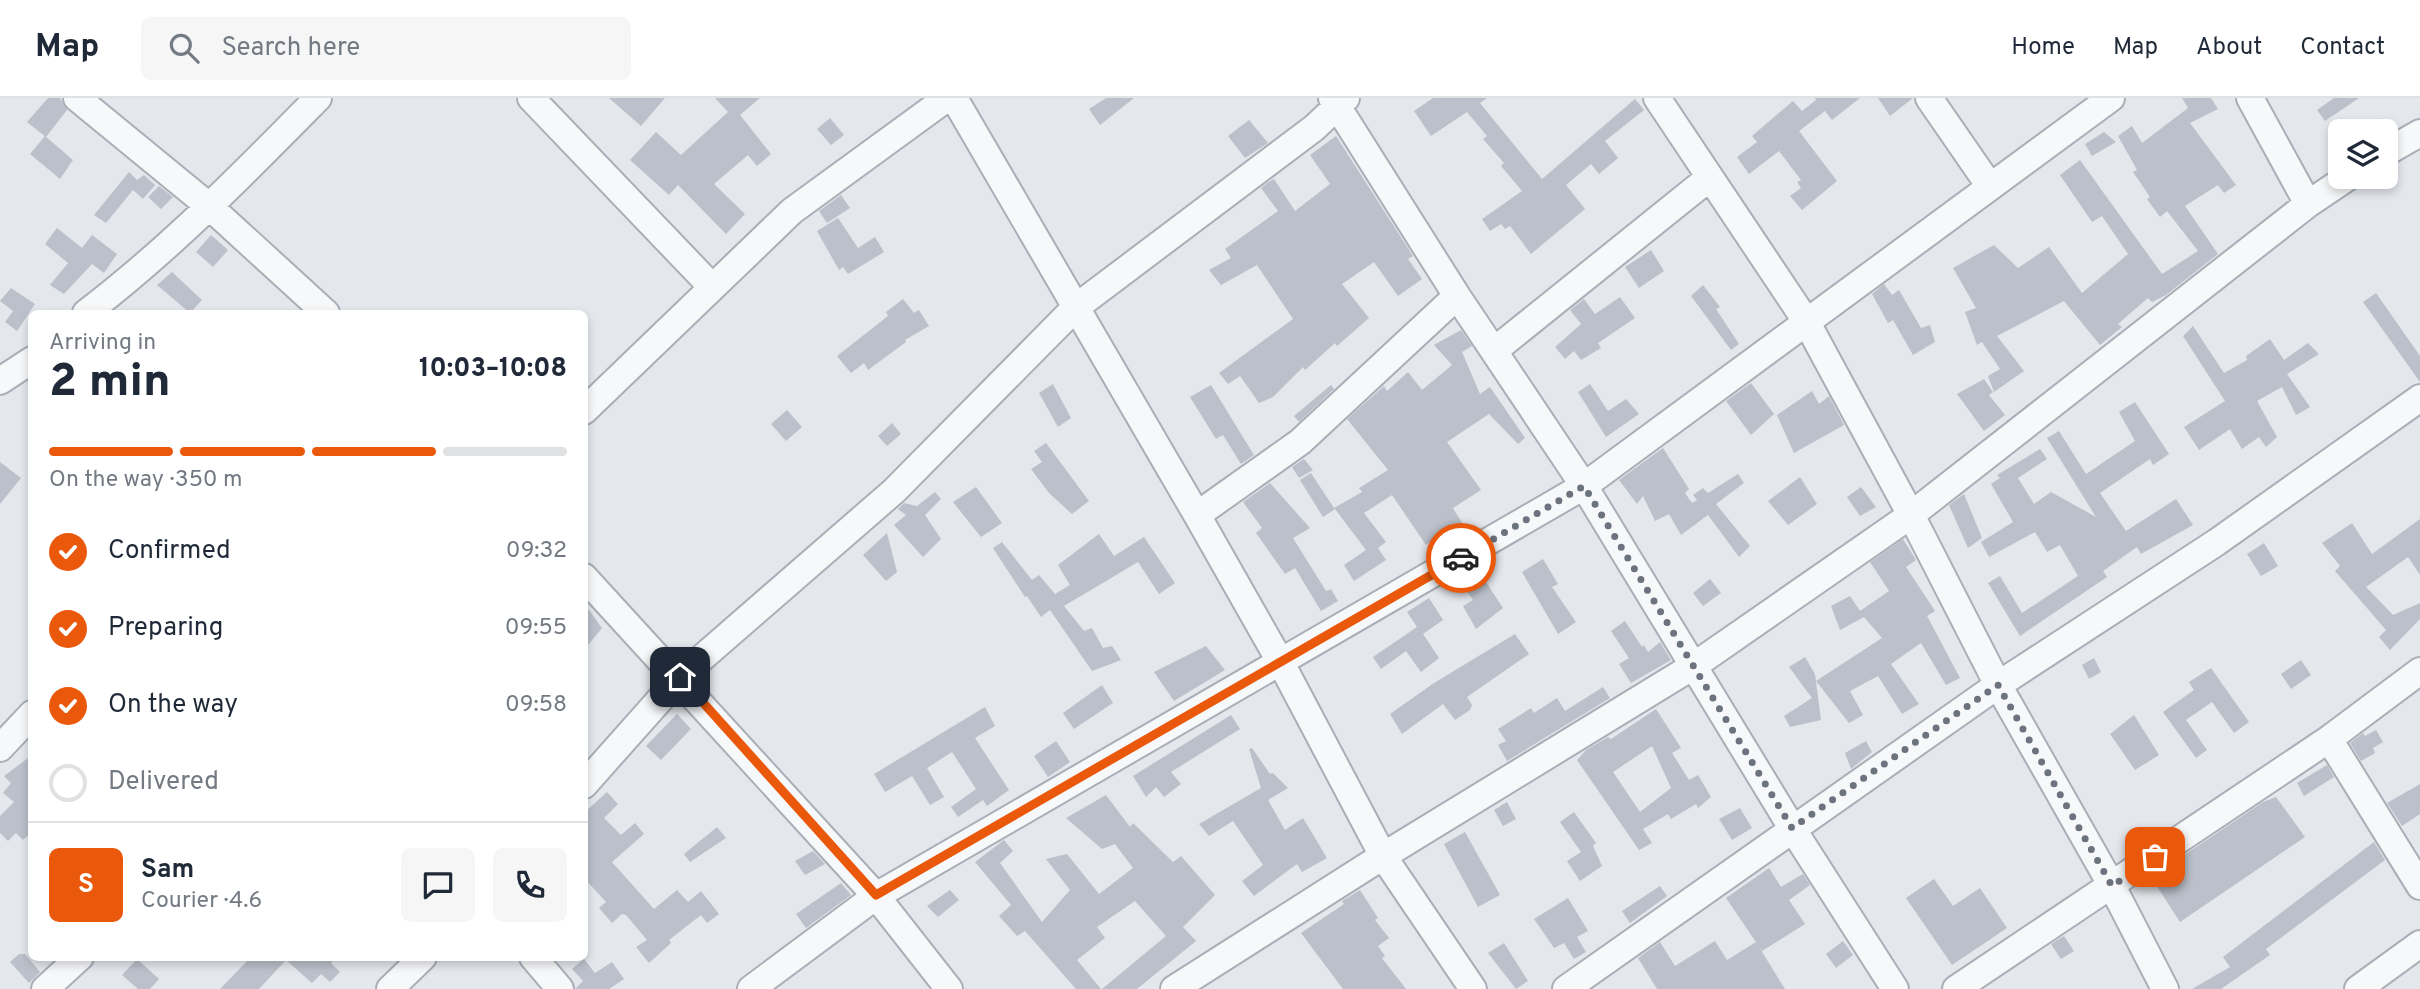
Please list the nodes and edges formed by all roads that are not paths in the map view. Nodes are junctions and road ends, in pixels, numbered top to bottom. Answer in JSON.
{"nodes":[{"id":1,"x":77,"y":98,"type":"edge"},
{"id":2,"x":318,"y":98,"type":"edge"},
{"id":3,"x":947,"y":98,"type":"edge"},
{"id":4,"x":954,"y":98,"type":"edge"},
{"id":5,"x":1929,"y":98,"type":"edge"},
{"id":6,"x":2111,"y":98,"type":"edge"},
{"id":7,"x":2250,"y":98,"type":"edge"},
{"id":8,"x":534,"y":99,"type":"edge"},
{"id":9,"x":1339,"y":101,"type":"edge"},
{"id":10,"x":1665,"y":101,"type":"edge"},
{"id":11,"x":2420,"y":133,"type":"edge"},
{"id":12,"x":2398,"y":146,"type":"edge"},
{"id":13,"x":1709,"y":178,"type":"junction"},
{"id":14,"x":1989,"y":185,"type":"junction"},
{"id":15,"x":2330,"y":189,"type":"edge"},
{"id":16,"x":2308,"y":204,"type":"junction"},
{"id":17,"x":210,"y":207,"type":"junction"},
{"id":18,"x":712,"y":287,"type":"junction"},
{"id":19,"x":1457,"y":296,"type":"junction"},
{"id":20,"x":1076,"y":309,"type":"junction"},
{"id":21,"x":90,"y":310,"type":"edge"},
{"id":22,"x":323,"y":310,"type":"edge"},
{"id":23,"x":1805,"y":321,"type":"junction"},
{"id":24,"x":1495,"y":350,"type":"junction"},
{"id":25,"x":28,"y":363,"type":"edge"},
{"id":26,"x":0,"y":381,"type":"edge"},
{"id":27,"x":2420,"y":398,"type":"edge"},
{"id":28,"x":588,"y":407,"type":"edge"},
{"id":29,"x":1584,"y":486,"type":"junction"},
{"id":30,"x":1197,"y":515,"type":"junction"},
{"id":31,"x":1911,"y":515,"type":"junction"},
{"id":32,"x":588,"y":581,"type":"edge"},
{"id":33,"x":1281,"y":663,"type":"junction"},
{"id":34,"x":1695,"y":665,"type":"junction"},
{"id":35,"x":2420,"y":671,"type":"edge"},
{"id":36,"x":680,"y":677,"type":"junction"},
{"id":37,"x":1998,"y":685,"type":"junction"},
{"id":38,"x":28,"y":718,"type":"edge"},
{"id":39,"x":2329,"y":739,"type":"junction"},
{"id":40,"x":0,"y":748,"type":"edge"},
{"id":41,"x":588,"y":780,"type":"edge"},
{"id":42,"x":1792,"y":828,"type":"junction"},
{"id":43,"x":1383,"y":856,"type":"junction"},
{"id":44,"x":2112,"y":886,"type":"junction"},
{"id":45,"x":2420,"y":886,"type":"edge"},
{"id":46,"x":876,"y":895,"type":"junction"},
{"id":47,"x":2420,"y":944,"type":"edge"},
{"id":48,"x":76,"y":961,"type":"edge"},
{"id":49,"x":419,"y":961,"type":"edge"},
{"id":50,"x":536,"y":961,"type":"edge"},
{"id":51,"x":45,"y":989,"type":"edge"},
{"id":52,"x":390,"y":989,"type":"edge"},
{"id":53,"x":560,"y":989,"type":"edge"},
{"id":54,"x":751,"y":989,"type":"edge"},
{"id":55,"x":949,"y":989,"type":"edge"},
{"id":56,"x":1174,"y":989,"type":"edge"},
{"id":57,"x":1473,"y":989,"type":"edge"},
{"id":58,"x":1566,"y":989,"type":"edge"},
{"id":59,"x":1895,"y":989,"type":"edge"},
{"id":60,"x":1955,"y":989,"type":"edge"},
{"id":61,"x":2165,"y":989,"type":"edge"},
{"id":62,"x":2358,"y":989,"type":"edge"}],
"edges":[{"from":1,"to":17,"type":"street"},
{"from":2,"to":17,"type":"street"},
{"from":3,"to":18,"type":"street"},
{"from":4,"to":20,"type":"street"},
{"from":5,"to":14,"type":"street"},
{"from":6,"to":14,"type":"street"},
{"from":7,"to":16,"type":"street"},
{"from":8,"to":18,"type":"street"},
{"from":9,"to":19,"type":"street"},
{"from":9,"to":20,"type":"street"},
{"from":10,"to":13,"type":"street"},
{"from":11,"to":12,"type":"street"},
{"from":13,"to":23,"type":"street"},
{"from":13,"to":24,"type":"street"},
{"from":14,"to":23,"type":"street"},
{"from":15,"to":16,"type":"street"},
{"from":16,"to":31,"type":"street"},
{"from":17,"to":21,"type":"street"},
{"from":17,"to":22,"type":"street"},
{"from":18,"to":28,"type":"street"},
{"from":19,"to":24,"type":"street"},
{"from":19,"to":30,"type":"street"},
{"from":20,"to":30,"type":"street"},
{"from":20,"to":36,"type":"street"},
{"from":23,"to":29,"type":"street"},
{"from":23,"to":31,"type":"street"},
{"from":24,"to":29,"type":"street"},
{"from":25,"to":26,"type":"street"},
{"from":27,"to":37,"type":"street"},
{"from":29,"to":33,"type":"street"},
{"from":29,"to":34,"type":"street"},
{"from":30,"to":33,"type":"street"},
{"from":31,"to":34,"type":"street"},
{"from":31,"to":37,"type":"street"},
{"from":32,"to":36,"type":"street"},
{"from":33,"to":43,"type":"street"},
{"from":33,"to":46,"type":"street"},
{"from":34,"to":42,"type":"street"},
{"from":34,"to":43,"type":"street"},
{"from":35,"to":39,"type":"street"},
{"from":36,"to":41,"type":"street"},
{"from":36,"to":46,"type":"street"},
{"from":37,"to":42,"type":"street"},
{"from":37,"to":44,"type":"street"},
{"from":38,"to":40,"type":"street"},
{"from":39,"to":44,"type":"street"},
{"from":39,"to":45,"type":"street"},
{"from":42,"to":58,"type":"street"},
{"from":42,"to":59,"type":"street"},
{"from":43,"to":56,"type":"street"},
{"from":43,"to":57,"type":"street"},
{"from":44,"to":60,"type":"street"},
{"from":44,"to":61,"type":"street"},
{"from":46,"to":54,"type":"street"},
{"from":46,"to":55,"type":"street"},
{"from":47,"to":62,"type":"street"},
{"from":48,"to":51,"type":"street"},
{"from":49,"to":52,"type":"street"},
{"from":50,"to":53,"type":"street"}]}
